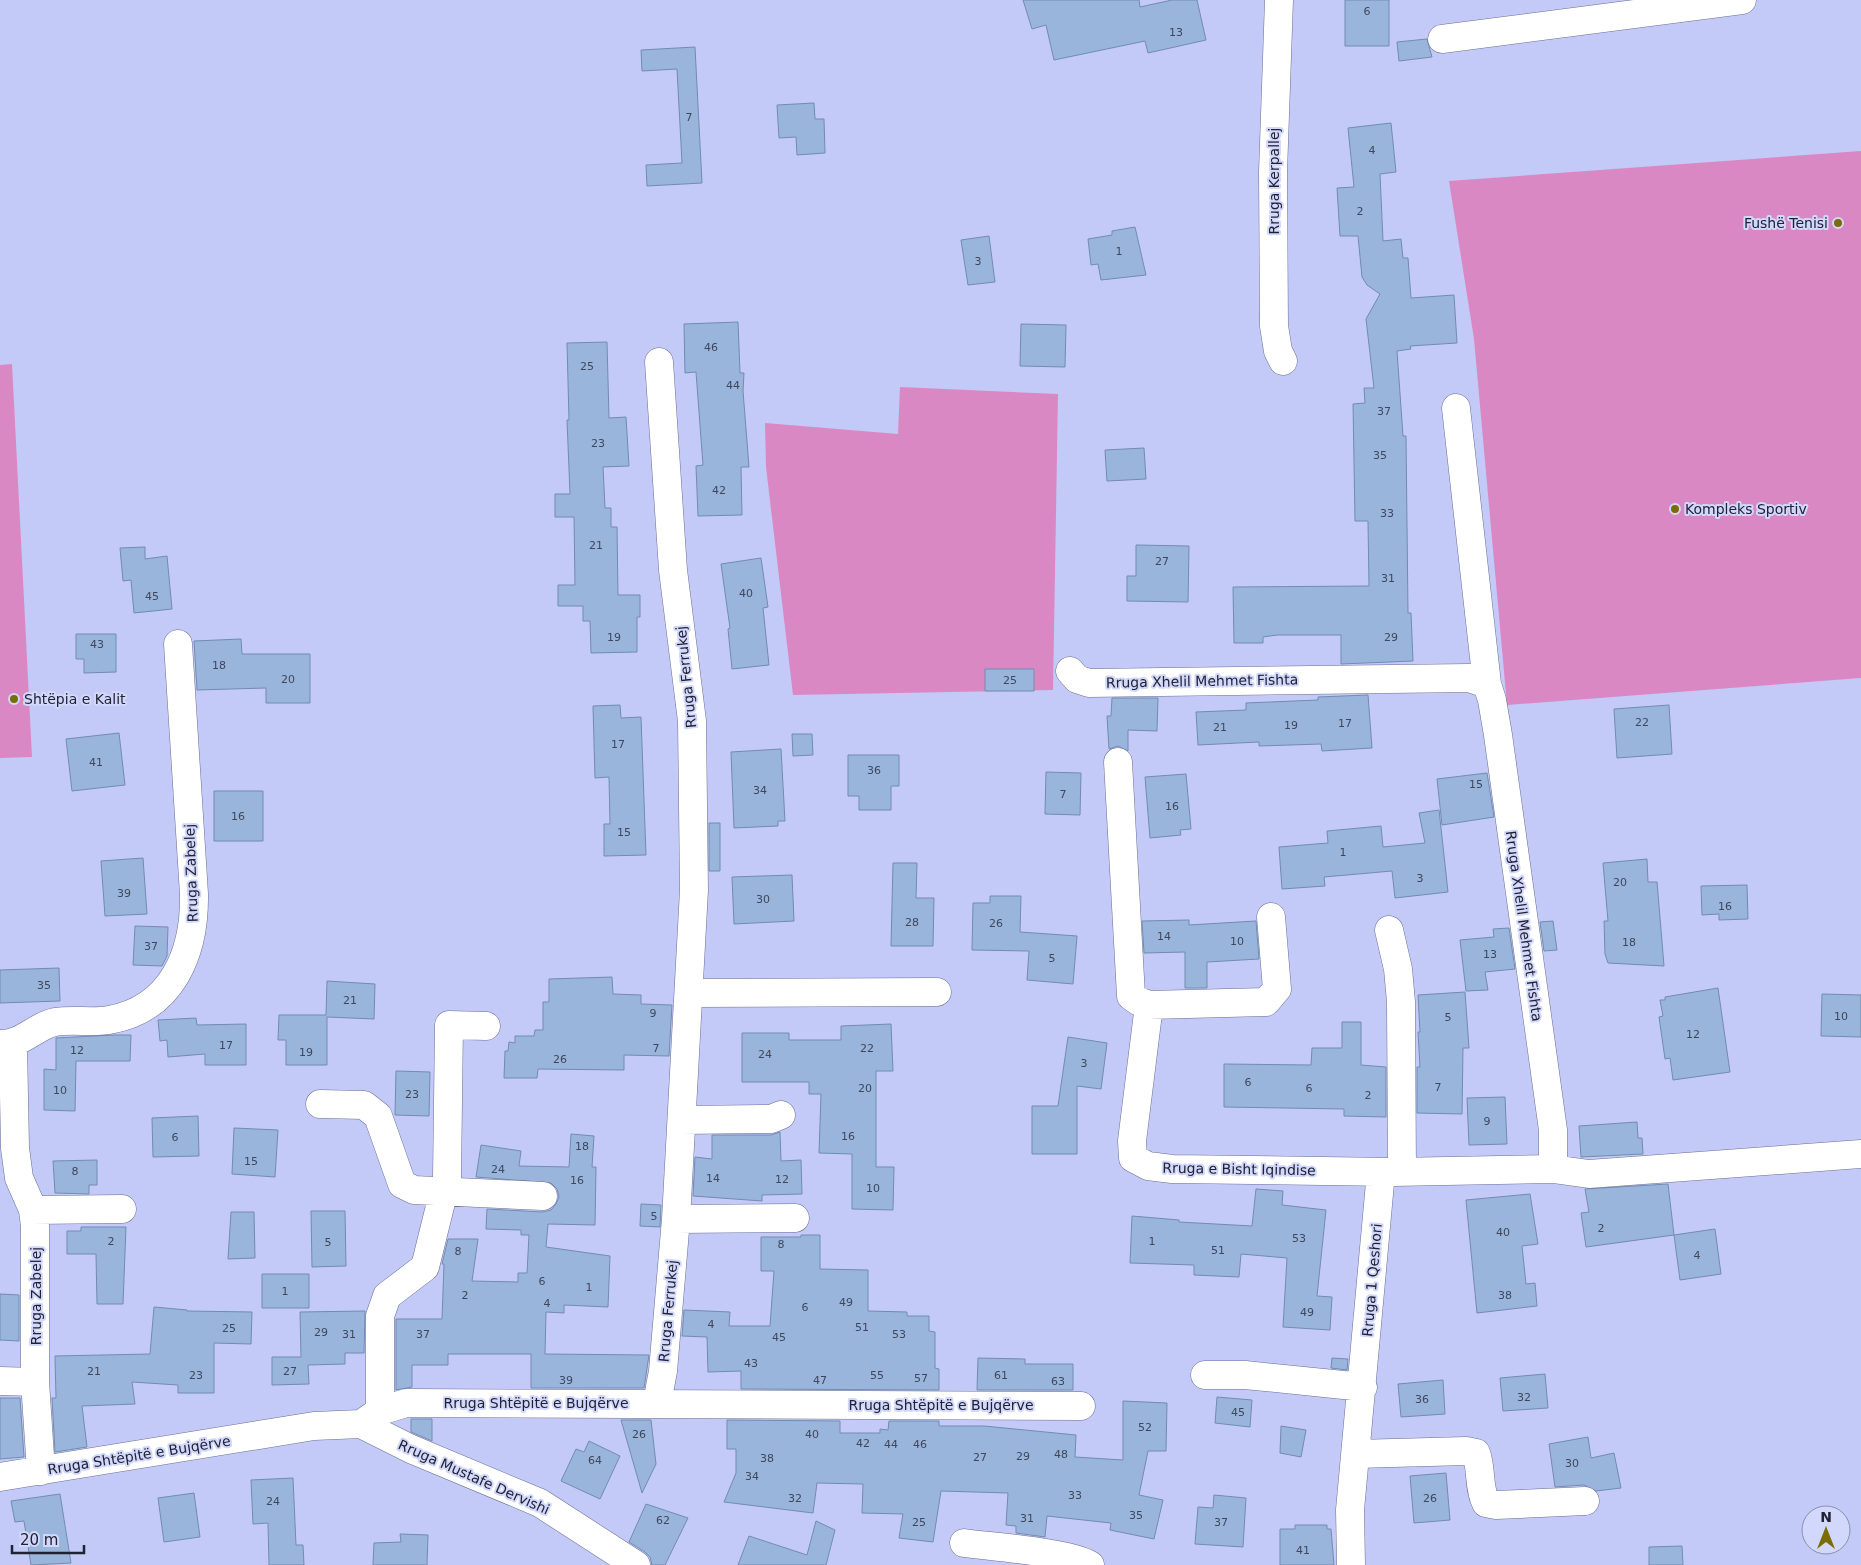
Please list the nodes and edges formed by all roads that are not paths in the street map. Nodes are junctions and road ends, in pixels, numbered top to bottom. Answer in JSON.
{"nodes":[{"id":1,"x":1279,"y":0,"type":"edge"},
{"id":2,"x":1742,"y":0,"type":"edge"},
{"id":3,"x":1442,"y":39,"type":"dead end"},
{"id":4,"x":1283,"y":361,"type":"dead end"},
{"id":5,"x":660,"y":362,"type":"dead end"},
{"id":6,"x":1456,"y":408,"type":"dead end"},
{"id":7,"x":178,"y":644,"type":"dead end"},
{"id":8,"x":1070,"y":671,"type":"dead end"},
{"id":9,"x":1487,"y":684,"type":"junction"},
{"id":10,"x":1118,"y":762,"type":"dead end"},
{"id":11,"x":1271,"y":916,"type":"dead end"},
{"id":12,"x":1389,"y":930,"type":"dead end"},
{"id":13,"x":937,"y":992,"type":"dead end"},
{"id":14,"x":689,"y":993,"type":"junction"},
{"id":15,"x":1149,"y":1005,"type":"junction"},
{"id":16,"x":486,"y":1026,"type":"dead end"},
{"id":17,"x":6,"y":1044,"type":"edge"},
{"id":18,"x":320,"y":1104,"type":"dead end"},
{"id":19,"x":781,"y":1116,"type":"dead end"},
{"id":20,"x":682,"y":1120,"type":"junction"},
{"id":21,"x":1861,"y":1154,"type":"edge"},
{"id":22,"x":1553,"y":1169,"type":"junction"},
{"id":23,"x":1391,"y":1172,"type":"junction"},
{"id":24,"x":10,"y":1178,"type":"edge"},
{"id":25,"x":442,"y":1192,"type":"junction"},
{"id":26,"x":542,"y":1196,"type":"dead end"},
{"id":27,"x":122,"y":1209,"type":"dead end"},
{"id":28,"x":34,"y":1210,"type":"junction"},
{"id":29,"x":795,"y":1218,"type":"dead end"},
{"id":30,"x":676,"y":1219,"type":"junction"},
{"id":31,"x":1205,"y":1375,"type":"dead end"},
{"id":32,"x":0,"y":1382,"type":"edge"},
{"id":33,"x":35,"y":1382,"type":"junction"},
{"id":34,"x":1363,"y":1387,"type":"junction"},
{"id":35,"x":657,"y":1403,"type":"junction"},
{"id":36,"x":1081,"y":1406,"type":"dead end"},
{"id":37,"x":370,"y":1417,"type":"junction"},
{"id":38,"x":1356,"y":1454,"type":"junction"},
{"id":39,"x":41,"y":1471,"type":"junction"},
{"id":40,"x":0,"y":1477,"type":"edge"},
{"id":41,"x":1585,"y":1501,"type":"dead end"},
{"id":42,"x":964,"y":1543,"type":"dead end"},
{"id":43,"x":636,"y":1565,"type":"edge"},
{"id":44,"x":1090,"y":1565,"type":"edge"},
{"id":45,"x":1351,"y":1565,"type":"edge"}],
"edges":[{"from":1,"to":4,"type":"street","name":"Rruga Kerpallej"},
{"from":2,"to":3,"type":"street"},
{"from":5,"to":14,"type":"street","name":"Rruga Ferrukej"},
{"from":6,"to":9,"type":"street","name":"Rruga Xhelil Mehmet Fishta"},
{"from":7,"to":17,"type":"street","name":"Rruga Zabelej"},
{"from":8,"to":9,"type":"street","name":"Rruga Xhelil Mehmet Fishta"},
{"from":9,"to":22,"type":"street","name":"Rruga Xhelil Mehmet Fishta"},
{"from":10,"to":15,"type":"street"},
{"from":11,"to":15,"type":"street"},
{"from":12,"to":23,"type":"street","name":"Rruga 1 Qeshori"},
{"from":13,"to":14,"type":"street"},
{"from":14,"to":20,"type":"street","name":"Rruga Ferrukej"},
{"from":15,"to":23,"type":"street","name":"Rruga e Bisht Iqindise"},
{"from":16,"to":25,"type":"street"},
{"from":17,"to":24,"type":"street","name":"Rruga Zabelej"},
{"from":18,"to":25,"type":"street"},
{"from":19,"to":20,"type":"street"},
{"from":20,"to":30,"type":"street","name":"Rruga Ferrukej"},
{"from":21,"to":22,"type":"street"},
{"from":22,"to":23,"type":"street"},
{"from":23,"to":34,"type":"street","name":"Rruga 1 Qeshori"},
{"from":24,"to":28,"type":"street","name":"Rruga Zabelej"},
{"from":25,"to":26,"type":"street"},
{"from":25,"to":37,"type":"street"},
{"from":27,"to":28,"type":"street"},
{"from":28,"to":33,"type":"street","name":"Rruga Zabelej"},
{"from":29,"to":30,"type":"street"},
{"from":30,"to":35,"type":"street","name":"Rruga Ferrukej"},
{"from":31,"to":34,"type":"street"},
{"from":32,"to":33,"type":"street"},
{"from":33,"to":39,"type":"street","name":"Rruga Zabelej"},
{"from":34,"to":38,"type":"street","name":"Rruga 1 Qeshori"},
{"from":35,"to":36,"type":"street","name":"Rruga Shtëpitë e Bujqërve"},
{"from":35,"to":37,"type":"street","name":"Rruga Shtëpitë e Bujqërve"},
{"from":37,"to":39,"type":"street","name":"Rruga Shtëpitë e Bujqërve"},
{"from":37,"to":43,"type":"street","name":"Rruga Mustafe Dervishi"},
{"from":38,"to":41,"type":"street"},
{"from":38,"to":45,"type":"street","name":"Rruga 1 Qeshori"},
{"from":39,"to":40,"type":"street","name":"Rruga Shtëpitë e Bujqërve"},
{"from":42,"to":44,"type":"street"}]}
